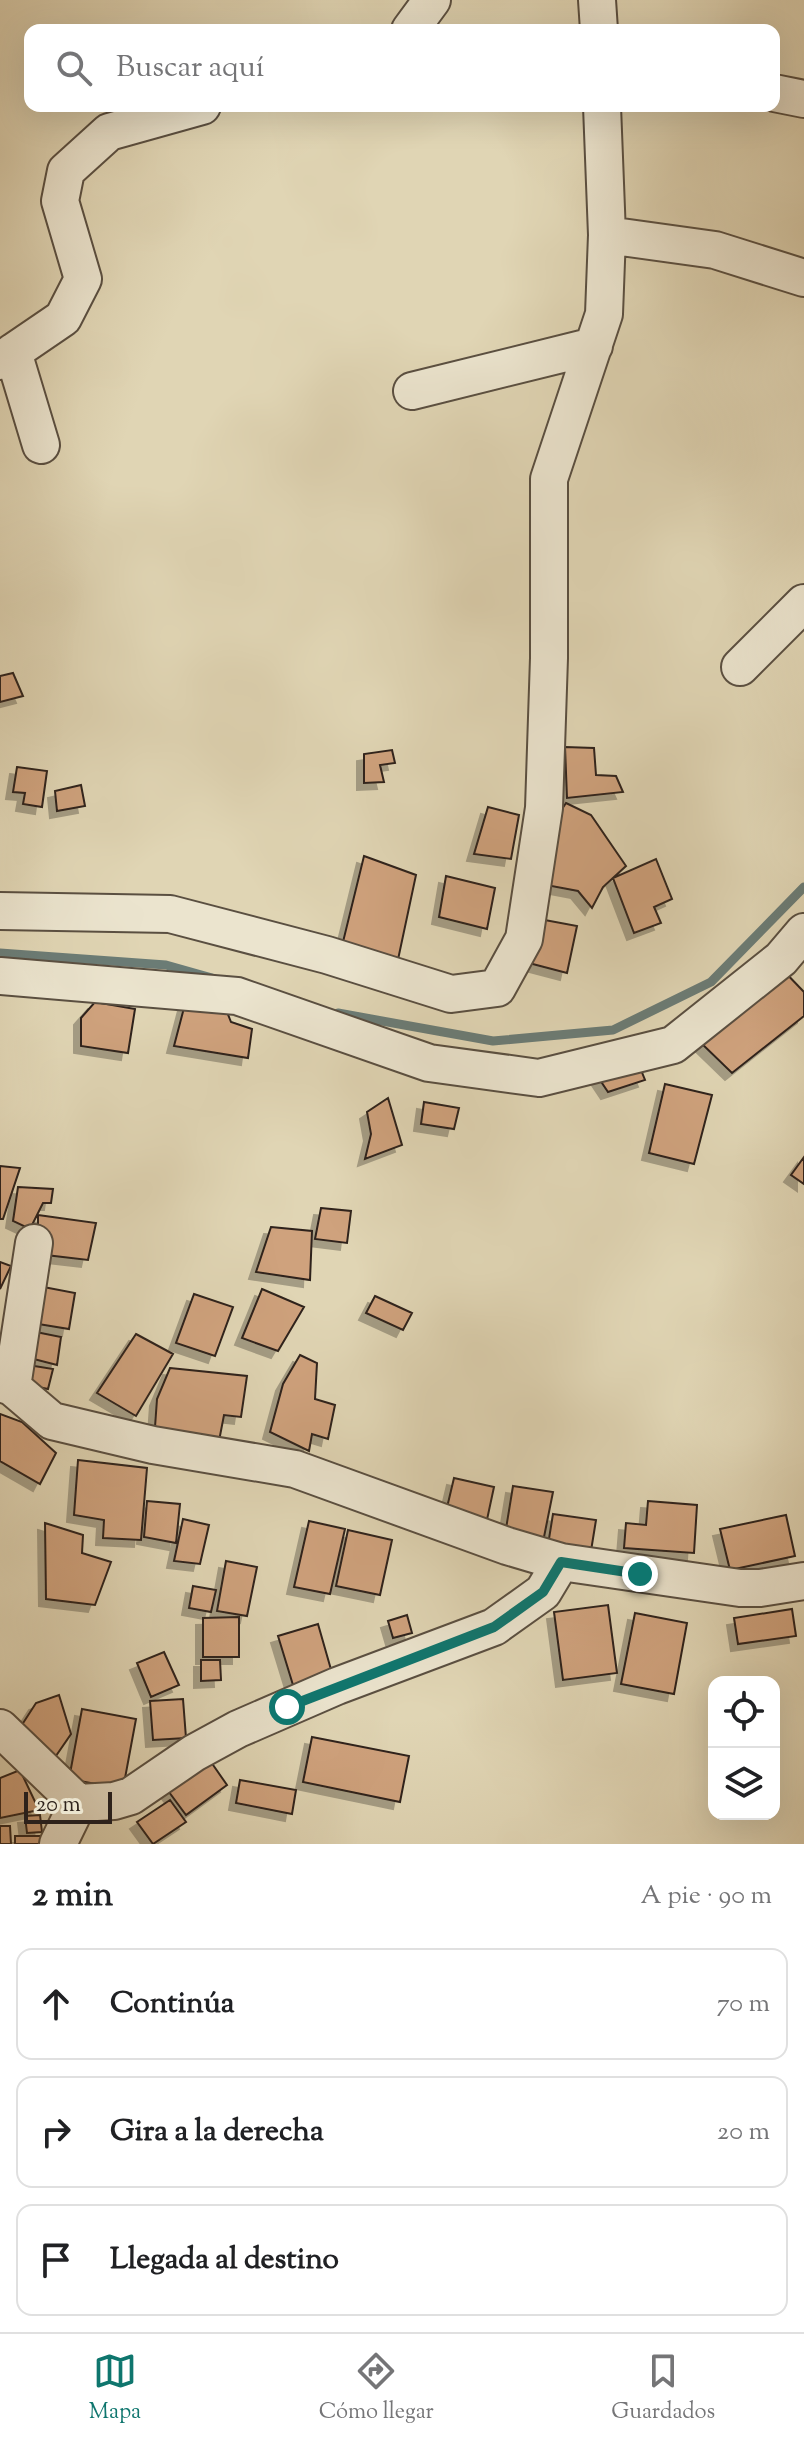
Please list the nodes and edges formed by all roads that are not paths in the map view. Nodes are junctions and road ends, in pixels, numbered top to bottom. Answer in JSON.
{"nodes":[{"id":1,"x":432,"y":0,"type":"edge"},
{"id":2,"x":597,"y":0,"type":"edge"},
{"id":3,"x":414,"y":24,"type":"edge"},
{"id":4,"x":599,"y":24,"type":"edge"},
{"id":5,"x":780,"y":94,"type":"edge"},
{"id":6,"x":804,"y":99,"type":"edge"},
{"id":7,"x":181,"y":112,"type":"edge"},
{"id":8,"x":602,"y":112,"type":"edge"},
{"id":9,"x":607,"y":235,"type":"junction"},
{"id":10,"x":804,"y":278,"type":"edge"},
{"id":11,"x":594,"y":346,"type":"junction"},
{"id":12,"x":6,"y":356,"type":"edge"},
{"id":13,"x":412,"y":391,"type":"dead end"},
{"id":14,"x":41,"y":445,"type":"dead end"},
{"id":15,"x":804,"y":603,"type":"edge"},
{"id":16,"x":740,"y":667,"type":"dead end"},
{"id":17,"x":0,"y":911,"type":"edge"},
{"id":18,"x":804,"y":932,"type":"edge"},
{"id":19,"x":0,"y":976,"type":"edge"},
{"id":20,"x":34,"y":1243,"type":"dead end"},
{"id":21,"x":6,"y":1385,"type":"edge"},
{"id":22,"x":561,"y":1562,"type":"junction"},
{"id":23,"x":804,"y":1581,"type":"edge"},
{"id":24,"x":0,"y":1728,"type":"edge"},
{"id":25,"x":78,"y":1803,"type":"junction"},
{"id":26,"x":58,"y":1844,"type":"edge"}],
"edges":[{"from":1,"to":3,"type":"street"},
{"from":2,"to":4,"type":"street"},
{"from":5,"to":6,"type":"street"},
{"from":7,"to":12,"type":"street"},
{"from":8,"to":9,"type":"street"},
{"from":9,"to":10,"type":"street"},
{"from":9,"to":11,"type":"street"},
{"from":11,"to":13,"type":"street"},
{"from":11,"to":17,"type":"street"},
{"from":12,"to":14,"type":"street"},
{"from":15,"to":16,"type":"street"},
{"from":18,"to":19,"type":"street"},
{"from":20,"to":21,"type":"street"},
{"from":21,"to":22,"type":"street"},
{"from":22,"to":23,"type":"street"},
{"from":22,"to":25,"type":"street"},
{"from":24,"to":25,"type":"street"},
{"from":25,"to":26,"type":"street"}]}
